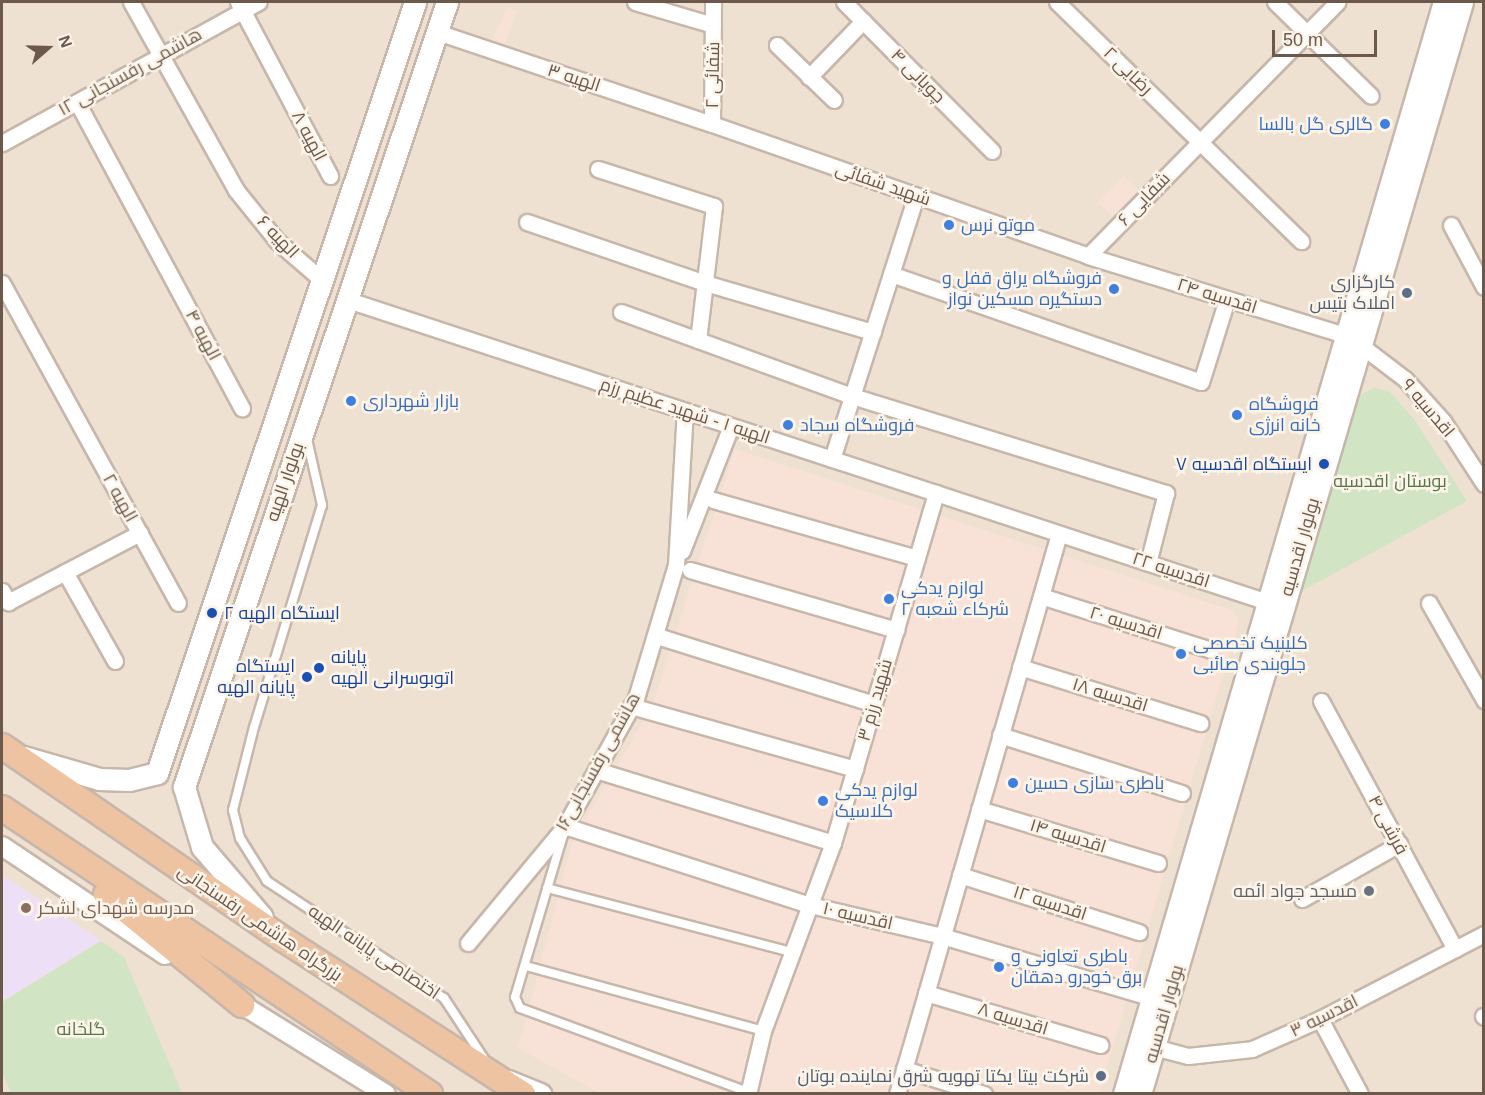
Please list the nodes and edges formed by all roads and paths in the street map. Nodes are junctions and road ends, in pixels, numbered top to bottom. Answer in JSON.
{"nodes":[{"id":1,"x":130,"y":2,"type":"edge"},
{"id":2,"x":259,"y":2,"type":"edge"},
{"id":3,"x":415,"y":2,"type":"edge"},
{"id":4,"x":447,"y":2,"type":"edge"},
{"id":5,"x":635,"y":2,"type":"edge"},
{"id":6,"x":713,"y":2,"type":"edge"},
{"id":7,"x":844,"y":2,"type":"edge"},
{"id":8,"x":1057,"y":2,"type":"edge"},
{"id":9,"x":1275,"y":2,"type":"edge"},
{"id":10,"x":1338,"y":2,"type":"edge"},
{"id":11,"x":1444,"y":2,"type":"edge"},
{"id":12,"x":1462,"y":2,"type":"edge"},
{"id":13,"x":241,"y":6,"type":"edge"},
{"id":14,"x":863,"y":21,"type":"junction"},
{"id":15,"x":713,"y":26,"type":"junction"},
{"id":16,"x":437,"y":33,"type":"junction"},
{"id":17,"x":1307,"y":33,"type":"junction"},
{"id":18,"x":777,"y":45,"type":"dead end"},
{"id":19,"x":160,"y":57,"type":"junction"},
{"id":20,"x":809,"y":76,"type":"junction"},
{"id":21,"x":1371,"y":96,"type":"dead end"},
{"id":22,"x":834,"y":100,"type":"dead end"},
{"id":23,"x":77,"y":102,"type":"junction"},
{"id":24,"x":712,"y":124,"type":"junction"},
{"id":25,"x":1200,"y":141,"type":"junction"},
{"id":26,"x":2,"y":143,"type":"edge"},
{"id":27,"x":992,"y":151,"type":"dead end"},
{"id":28,"x":597,"y":169,"type":"dead end"},
{"id":29,"x":330,"y":176,"type":"dead end"},
{"id":30,"x":916,"y":196,"type":"junction"},
{"id":31,"x":527,"y":222,"type":"dead end"},
{"id":32,"x":1451,"y":225,"type":"dead end"},
{"id":33,"x":1301,"y":241,"type":"dead end"},
{"id":34,"x":1088,"y":256,"type":"junction"},
{"id":35,"x":891,"y":274,"type":"junction"},
{"id":36,"x":323,"y":280,"type":"junction"},
{"id":37,"x":2,"y":283,"type":"edge"},
{"id":38,"x":705,"y":283,"type":"junction"},
{"id":39,"x":1484,"y":287,"type":"edge"},
{"id":40,"x":345,"y":299,"type":"junction"},
{"id":41,"x":1227,"y":299,"type":"junction"},
{"id":42,"x":621,"y":312,"type":"dead end"},
{"id":43,"x":873,"y":332,"type":"junction"},
{"id":44,"x":1352,"y":339,"type":"junction"},
{"id":45,"x":698,"y":340,"type":"junction"},
{"id":46,"x":852,"y":396,"type":"junction"},
{"id":47,"x":242,"y":408,"type":"dead end"},
{"id":48,"x":685,"y":411,"type":"junction"},
{"id":49,"x":304,"y":426,"type":"junction"},
{"id":50,"x":731,"y":426,"type":"junction"},
{"id":51,"x":832,"y":459,"type":"junction"},
{"id":52,"x":1483,"y":483,"type":"edge"},
{"id":53,"x":936,"y":493,"type":"junction"},
{"id":54,"x":713,"y":500,"type":"dead end"},
{"id":55,"x":140,"y":533,"type":"junction"},
{"id":56,"x":1059,"y":534,"type":"junction"},
{"id":57,"x":917,"y":558,"type":"junction"},
{"id":58,"x":1148,"y":563,"type":"junction"},
{"id":59,"x":683,"y":568,"type":"junction"},
{"id":60,"x":65,"y":572,"type":"junction"},
{"id":61,"x":5,"y":596,"type":"edge"},
{"id":62,"x":1041,"y":596,"type":"junction"},
{"id":63,"x":178,"y":603,"type":"dead end"},
{"id":64,"x":1429,"y":603,"type":"dead end"},
{"id":65,"x":1275,"y":605,"type":"junction"},
{"id":66,"x":896,"y":630,"type":"junction"},
{"id":67,"x":657,"y":636,"type":"junction"},
{"id":68,"x":1211,"y":650,"type":"dead end"},
{"id":69,"x":115,"y":661,"type":"dead end"},
{"id":70,"x":1020,"y":667,"type":"junction"},
{"id":71,"x":1484,"y":700,"type":"edge"},
{"id":72,"x":1321,"y":701,"type":"dead end"},
{"id":73,"x":874,"y":704,"type":"junction"},
{"id":74,"x":632,"y":706,"type":"junction"},
{"id":75,"x":1200,"y":723,"type":"dead end"},
{"id":76,"x":1000,"y":735,"type":"junction"},
{"id":77,"x":7,"y":750,"type":"edge"},
{"id":78,"x":596,"y":770,"type":"junction"},
{"id":79,"x":855,"y":770,"type":"junction"},
{"id":80,"x":157,"y":773,"type":"junction"},
{"id":81,"x":184,"y":787,"type":"junction"},
{"id":82,"x":1182,"y":793,"type":"dead end"},
{"id":83,"x":2,"y":808,"type":"edge"},
{"id":84,"x":979,"y":809,"type":"junction"},
{"id":85,"x":566,"y":826,"type":"junction"},
{"id":86,"x":833,"y":843,"type":"junction"},
{"id":87,"x":1399,"y":844,"type":"junction"},
{"id":88,"x":2,"y":846,"type":"edge"},
{"id":89,"x":1158,"y":863,"type":"dead end"},
{"id":90,"x":960,"y":875,"type":"junction"},
{"id":91,"x":547,"y":888,"type":"junction"},
{"id":92,"x":1302,"y":899,"type":"dead end"},
{"id":93,"x":810,"y":905,"type":"junction"},
{"id":94,"x":1139,"y":932,"type":"dead end"},
{"id":95,"x":1484,"y":934,"type":"edge"},
{"id":96,"x":942,"y":936,"type":"junction"},
{"id":97,"x":283,"y":939,"type":"junction"},
{"id":98,"x":468,"y":943,"type":"dead end"},
{"id":99,"x":1455,"y":949,"type":"junction"},
{"id":100,"x":791,"y":952,"type":"junction"},
{"id":101,"x":526,"y":966,"type":"junction"},
{"id":102,"x":926,"y":993,"type":"junction"},
{"id":103,"x":1152,"y":998,"type":"junction"},
{"id":104,"x":242,"y":1005,"type":"junction"},
{"id":105,"x":1320,"y":1019,"type":"junction"},
{"id":106,"x":763,"y":1031,"type":"junction"},
{"id":107,"x":1100,"y":1045,"type":"dead end"},
{"id":108,"x":1154,"y":1047,"type":"junction"},
{"id":109,"x":904,"y":1069,"type":"junction"},
{"id":110,"x":497,"y":1077,"type":"junction"},
{"id":111,"x":748,"y":1093,"type":"edge"},
{"id":112,"x":386,"y":1094,"type":"edge"},
{"id":113,"x":430,"y":1094,"type":"edge"},
{"id":114,"x":523,"y":1094,"type":"edge"},
{"id":115,"x":542,"y":1094,"type":"edge"},
{"id":116,"x":897,"y":1094,"type":"edge"},
{"id":117,"x":984,"y":1094,"type":"edge"},
{"id":118,"x":1124,"y":1094,"type":"edge"},
{"id":119,"x":1140,"y":1094,"type":"edge"},
{"id":120,"x":1360,"y":1094,"type":"edge"}],
"edges":[{"from":1,"to":19,"type":"street","name":"الهیه ۶"},
{"from":2,"to":13,"type":"street","name":"هاشمی رفسنجانی ۱۲"},
{"from":3,"to":36,"type":"main road","name":"بولوار الهیه"},
{"from":4,"to":16,"type":"main road","name":"بولوار الهیه"},
{"from":5,"to":15,"type":"street"},
{"from":6,"to":15,"type":"street","name":"شفائی ۲"},
{"from":7,"to":14,"type":"street","name":"چوپانی ۴"},
{"from":8,"to":25,"type":"street","name":"رضایی ۲"},
{"from":9,"to":17,"type":"street"},
{"from":10,"to":17,"type":"street","name":"شفایی ۶"},
{"from":11,"to":44,"type":"main road","name":"بولوار اقدسیه"},
{"from":12,"to":44,"type":"main road","name":"بولوار اقدسیه"},
{"from":13,"to":19,"type":"street","name":"هاشمی رفسنجانی ۱۲"},
{"from":13,"to":29,"type":"street","name":"الهیه ۸"},
{"from":14,"to":20,"type":"street"},
{"from":14,"to":27,"type":"street","name":"چوپانی ۴"},
{"from":15,"to":24,"type":"street","name":"شفائی ۲"},
{"from":16,"to":24,"type":"street","name":"الهیه ۳"},
{"from":16,"to":40,"type":"main road","name":"بولوار الهیه"},
{"from":17,"to":21,"type":"street"},
{"from":17,"to":25,"type":"street","name":"شفایی ۶"},
{"from":18,"to":20,"type":"street"},
{"from":19,"to":23,"type":"street","name":"هاشمی رفسنجانی ۱۲"},
{"from":19,"to":36,"type":"street","name":"الهیه ۶"},
{"from":20,"to":22,"type":"street"},
{"from":23,"to":26,"type":"street","name":"هاشمی رفسنجانی ۱۲"},
{"from":23,"to":47,"type":"street","name":"الهیه ۴"},
{"from":24,"to":30,"type":"street","name":"شهید شفائی"},
{"from":25,"to":33,"type":"street","name":"رضایی ۲"},
{"from":25,"to":34,"type":"street","name":"شفایی ۶"},
{"from":28,"to":38,"type":"street"},
{"from":30,"to":34,"type":"street","name":"شهید شفائی"},
{"from":30,"to":35,"type":"street"},
{"from":31,"to":38,"type":"street"},
{"from":32,"to":39,"type":"street"},
{"from":34,"to":41,"type":"street","name":"اقدسیه ۲۴"},
{"from":35,"to":41,"type":"street"},
{"from":35,"to":43,"type":"street"},
{"from":36,"to":80,"type":"main road","name":"بولوار الهیه"},
{"from":37,"to":55,"type":"street","name":"الهیه ۲"},
{"from":38,"to":43,"type":"street"},
{"from":38,"to":45,"type":"street"},
{"from":40,"to":48,"type":"street","name":"الهیه ۱ - شهید عظیم رزم"},
{"from":40,"to":49,"type":"main road","name":"بولوار الهیه"},
{"from":41,"to":44,"type":"street","name":"اقدسیه ۲۴"},
{"from":42,"to":45,"type":"street"},
{"from":43,"to":46,"type":"street"},
{"from":44,"to":52,"type":"street","name":"اقدسیه ۹"},
{"from":44,"to":65,"type":"main road","name":"بولوار اقدسیه"},
{"from":45,"to":46,"type":"street"},
{"from":46,"to":51,"type":"street"},
{"from":46,"to":58,"type":"street"},
{"from":48,"to":50,"type":"street","name":"الهیه ۱ - شهید عظیم رزم"},
{"from":48,"to":59,"type":"street","name":"هاشمی رفسنجانی۱۶"},
{"from":49,"to":81,"type":"main road","name":"بولوار الهیه"},
{"from":49,"to":110,"type":"lane","name":"اختصاصی پایانه الهیه"},
{"from":50,"to":51,"type":"street","name":"الهیه ۱ - شهید عظیم رزم"},
{"from":50,"to":59,"type":"street"},
{"from":51,"to":53,"type":"street","name":"الهیه ۱ - شهید عظیم رزم"},
{"from":53,"to":56,"type":"street","name":"الهیه ۱ - شهید عظیم رزم"},
{"from":53,"to":57,"type":"street","name":"شهید رزم ۳"},
{"from":54,"to":57,"type":"street"},
{"from":55,"to":60,"type":"street"},
{"from":55,"to":63,"type":"street","name":"الهیه ۲"},
{"from":56,"to":58,"type":"street","name":"اقدسیه ۲۲"},
{"from":56,"to":62,"type":"street"},
{"from":57,"to":66,"type":"street","name":"شهید رزم ۳"},
{"from":58,"to":65,"type":"street","name":"اقدسیه ۲۲"},
{"from":59,"to":66,"type":"street"},
{"from":59,"to":67,"type":"street","name":"هاشمی رفسنجانی۱۶"},
{"from":60,"to":61,"type":"street"},
{"from":60,"to":69,"type":"street"},
{"from":62,"to":68,"type":"street","name":"اقدسیه ۲۰"},
{"from":62,"to":70,"type":"street"},
{"from":64,"to":71,"type":"street"},
{"from":65,"to":103,"type":"main road","name":"بولوار اقدسیه"},
{"from":65,"to":108,"type":"main road","name":"بولوار اقدسیه"},
{"from":66,"to":73,"type":"street","name":"شهید رزم ۳"},
{"from":67,"to":73,"type":"street"},
{"from":67,"to":74,"type":"street","name":"هاشمی رفسنجانی۱۶"},
{"from":70,"to":75,"type":"street","name":"اقدسیه ۱۸"},
{"from":70,"to":76,"type":"street"},
{"from":72,"to":87,"type":"street","name":"فرشی ۴"},
{"from":73,"to":79,"type":"street","name":"شهید رزم ۳"},
{"from":74,"to":78,"type":"street","name":"هاشمی رفسنجانی۱۶"},
{"from":74,"to":79,"type":"street"},
{"from":76,"to":82,"type":"street"},
{"from":76,"to":84,"type":"street"},
{"from":77,"to":80,"type":"main road"},
{"from":77,"to":97,"type":"highway","name":"بزرگراه هاشمی رفسنجانی"},
{"from":78,"to":85,"type":"street","name":"هاشمی رفسنجانی۱۶"},
{"from":78,"to":86,"type":"street"},
{"from":79,"to":86,"type":"street","name":"شهید رزم ۳"},
{"from":80,"to":81,"type":"main road"},
{"from":81,"to":97,"type":"main road"},
{"from":83,"to":104,"type":"highway"},
{"from":83,"to":113,"type":"highway"},
{"from":84,"to":89,"type":"street","name":"اقدسیه ۱۴"},
{"from":84,"to":90,"type":"street"},
{"from":85,"to":91,"type":"lane"},
{"from":85,"to":93,"type":"street","name":"اقدسیه ۱۰"},
{"from":85,"to":98,"type":"street","name":"هاشمی رفسنجانی۱۶"},
{"from":86,"to":93,"type":"street","name":"شهید رزم ۳"},
{"from":87,"to":92,"type":"street"},
{"from":87,"to":99,"type":"street","name":"فرشی ۴"},
{"from":88,"to":104,"type":"street"},
{"from":90,"to":94,"type":"street","name":"اقدسیه ۱۲"},
{"from":90,"to":96,"type":"street"},
{"from":91,"to":100,"type":"lane"},
{"from":91,"to":101,"type":"lane"},
{"from":93,"to":96,"type":"street","name":"اقدسیه ۱۰"},
{"from":93,"to":100,"type":"street","name":"شهید رزم ۳"},
{"from":95,"to":99,"type":"street","name":"اقدسیه ۳"},
{"from":96,"to":102,"type":"street"},
{"from":96,"to":103,"type":"street","name":"اقدسیه ۱۰"},
{"from":97,"to":110,"type":"highway","name":"بزرگراه هاشمی رفسنجانی"},
{"from":99,"to":105,"type":"street","name":"اقدسیه ۳"},
{"from":100,"to":106,"type":"street","name":"شهید رزم ۳"},
{"from":101,"to":106,"type":"lane"},
{"from":101,"to":111,"type":"lane"},
{"from":102,"to":107,"type":"street","name":"اقدسیه ۸"},
{"from":102,"to":109,"type":"street"},
{"from":103,"to":118,"type":"main road","name":"بولوار اقدسیه"},
{"from":104,"to":112,"type":"street"},
{"from":105,"to":108,"type":"street","name":"اقدسیه ۳"},
{"from":105,"to":120,"type":"street"},
{"from":106,"to":111,"type":"street","name":"شهید رزم ۳"},
{"from":108,"to":119,"type":"main road","name":"بولوار اقدسیه"},
{"from":109,"to":116,"type":"street"},
{"from":109,"to":117,"type":"street"},
{"from":110,"to":114,"type":"highway","name":"بزرگراه هاشمی رفسنجانی"},
{"from":110,"to":115,"type":"main road"}]}
